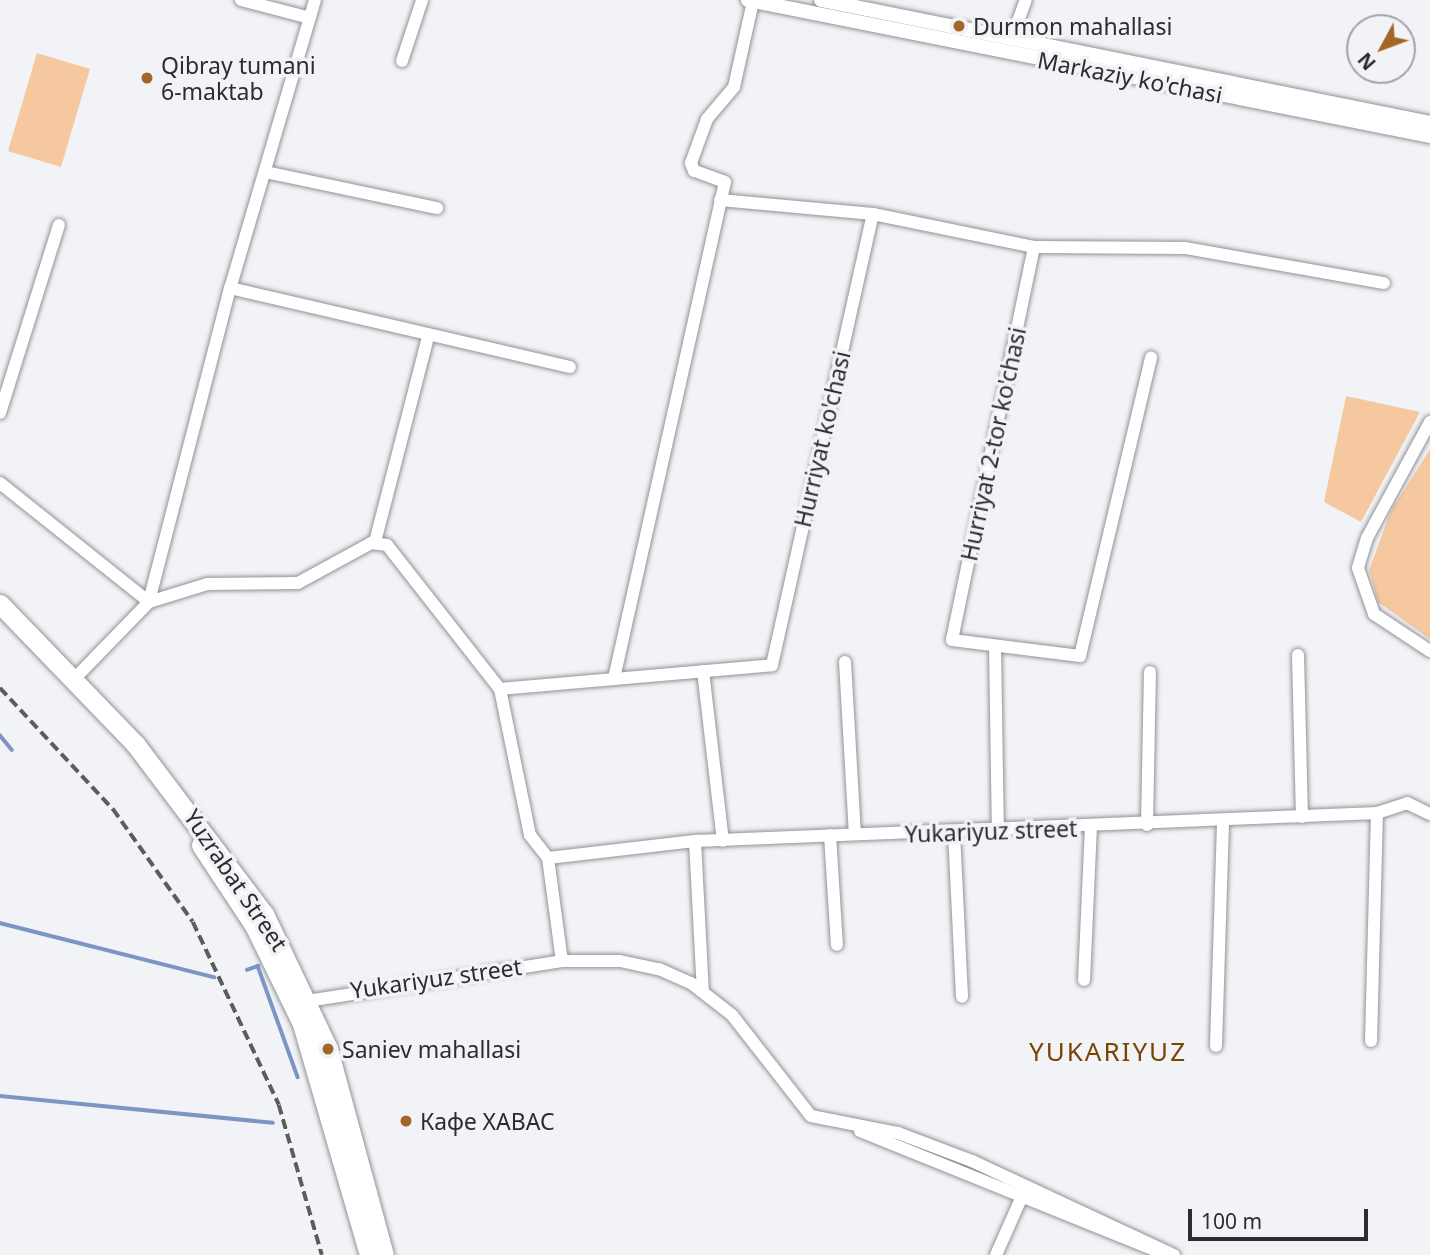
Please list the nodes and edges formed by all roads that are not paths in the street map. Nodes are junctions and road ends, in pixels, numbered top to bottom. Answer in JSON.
{"nodes":[{"id":1,"x":241,"y":0,"type":"edge"},
{"id":2,"x":315,"y":0,"type":"edge"},
{"id":3,"x":422,"y":0,"type":"edge"},
{"id":4,"x":752,"y":0,"type":"edge"},
{"id":5,"x":821,"y":0,"type":"edge"},
{"id":6,"x":1026,"y":0,"type":"edge"},
{"id":7,"x":310,"y":18,"type":"junction"},
{"id":8,"x":1013,"y":35,"type":"junction"},
{"id":9,"x":1008,"y":54,"type":"junction"},
{"id":10,"x":402,"y":61,"type":"dead end"},
{"id":11,"x":1150,"y":64,"type":"junction"},
{"id":12,"x":1145,"y":80,"type":"junction"},
{"id":13,"x":1430,"y":123,"type":"edge"},
{"id":14,"x":1430,"y":136,"type":"edge"},
{"id":15,"x":266,"y":172,"type":"junction"},
{"id":16,"x":720,"y":200,"type":"junction"},
{"id":17,"x":437,"y":208,"type":"dead end"},
{"id":18,"x":873,"y":214,"type":"junction"},
{"id":19,"x":58,"y":225,"type":"dead end"},
{"id":20,"x":1034,"y":247,"type":"junction"},
{"id":21,"x":1384,"y":283,"type":"dead end"},
{"id":22,"x":230,"y":288,"type":"junction"},
{"id":23,"x":428,"y":337,"type":"junction"},
{"id":24,"x":1151,"y":357,"type":"dead end"},
{"id":25,"x":570,"y":367,"type":"dead end"},
{"id":26,"x":0,"y":413,"type":"edge"},
{"id":27,"x":1430,"y":422,"type":"edge"},
{"id":28,"x":0,"y":483,"type":"edge"},
{"id":29,"x":375,"y":542,"type":"junction"},
{"id":30,"x":149,"y":603,"type":"junction"},
{"id":31,"x":0,"y":604,"type":"edge"},
{"id":32,"x":0,"y":621,"type":"edge"},
{"id":33,"x":995,"y":647,"type":"junction"},
{"id":34,"x":1430,"y":651,"type":"edge"},
{"id":35,"x":1298,"y":655,"type":"dead end"},
{"id":36,"x":845,"y":662,"type":"dead end"},
{"id":37,"x":703,"y":671,"type":"junction"},
{"id":38,"x":1150,"y":671,"type":"dead end"},
{"id":39,"x":615,"y":674,"type":"junction"},
{"id":40,"x":75,"y":678,"type":"junction"},
{"id":41,"x":500,"y":689,"type":"junction"},
{"id":42,"x":1377,"y":813,"type":"junction"},
{"id":43,"x":1430,"y":814,"type":"edge"},
{"id":44,"x":1302,"y":817,"type":"junction"},
{"id":45,"x":1223,"y":820,"type":"junction"},
{"id":46,"x":1147,"y":825,"type":"junction"},
{"id":47,"x":1091,"y":828,"type":"junction"},
{"id":48,"x":998,"y":829,"type":"junction"},
{"id":49,"x":954,"y":832,"type":"junction"},
{"id":50,"x":855,"y":834,"type":"junction"},
{"id":51,"x":830,"y":835,"type":"junction"},
{"id":52,"x":695,"y":841,"type":"junction"},
{"id":53,"x":723,"y":841,"type":"junction"},
{"id":54,"x":548,"y":858,"type":"junction"},
{"id":55,"x":837,"y":945,"type":"dead end"},
{"id":56,"x":562,"y":961,"type":"junction"},
{"id":57,"x":1084,"y":980,"type":"dead end"},
{"id":58,"x":704,"y":992,"type":"junction"},
{"id":59,"x":962,"y":997,"type":"dead end"},
{"id":60,"x":301,"y":1002,"type":"junction"},
{"id":61,"x":1371,"y":1041,"type":"dead end"},
{"id":62,"x":1216,"y":1046,"type":"dead end"},
{"id":63,"x":850,"y":1125,"type":"junction"},
{"id":64,"x":358,"y":1184,"type":"junction"},
{"id":65,"x":1027,"y":1184,"type":"junction"},
{"id":66,"x":1020,"y":1200,"type":"junction"},
{"id":67,"x":369,"y":1255,"type":"edge"},
{"id":68,"x":384,"y":1255,"type":"edge"},
{"id":69,"x":996,"y":1255,"type":"edge"},
{"id":70,"x":1171,"y":1255,"type":"edge"}],
"edges":[{"from":1,"to":7,"type":"street"},
{"from":2,"to":7,"type":"street"},
{"from":3,"to":10,"type":"street"},
{"from":4,"to":9,"type":"street","name":"Markaziy ko'chasi"},
{"from":4,"to":16,"type":"street"},
{"from":5,"to":8,"type":"street","name":"Markaziy ko'chasi"},
{"from":6,"to":8,"type":"street"},
{"from":7,"to":15,"type":"street"},
{"from":8,"to":9,"type":"street"},
{"from":8,"to":11,"type":"street","name":"Markaziy ko'chasi"},
{"from":9,"to":12,"type":"street","name":"Markaziy ko'chasi"},
{"from":11,"to":12,"type":"street"},
{"from":11,"to":13,"type":"street","name":"Markaziy ko'chasi"},
{"from":12,"to":14,"type":"street","name":"Markaziy ko'chasi"},
{"from":15,"to":17,"type":"street"},
{"from":15,"to":22,"type":"street"},
{"from":16,"to":18,"type":"street"},
{"from":16,"to":39,"type":"street"},
{"from":18,"to":20,"type":"street"},
{"from":18,"to":37,"type":"street","name":"Hurriyat ko'chasi"},
{"from":19,"to":26,"type":"street"},
{"from":20,"to":21,"type":"street"},
{"from":20,"to":33,"type":"street","name":"Hurriyat 2-tor ko'chasi"},
{"from":22,"to":23,"type":"street"},
{"from":22,"to":30,"type":"street"},
{"from":23,"to":25,"type":"street"},
{"from":23,"to":29,"type":"street"},
{"from":24,"to":33,"type":"street"},
{"from":27,"to":34,"type":"street"},
{"from":28,"to":30,"type":"street"},
{"from":29,"to":30,"type":"street"},
{"from":29,"to":41,"type":"street"},
{"from":30,"to":40,"type":"street"},
{"from":31,"to":40,"type":"main road","name":"Yuzrabat Street"},
{"from":32,"to":60,"type":"main road","name":"Yuzrabat Street"},
{"from":33,"to":48,"type":"street"},
{"from":35,"to":44,"type":"street"},
{"from":36,"to":50,"type":"street"},
{"from":37,"to":39,"type":"street"},
{"from":37,"to":53,"type":"street"},
{"from":38,"to":46,"type":"street"},
{"from":39,"to":41,"type":"street"},
{"from":40,"to":60,"type":"main road","name":"Yuzrabat Street"},
{"from":41,"to":54,"type":"street"},
{"from":42,"to":43,"type":"street","name":"Yukariyuz street"},
{"from":42,"to":44,"type":"street","name":"Yukariyuz street"},
{"from":42,"to":61,"type":"street"},
{"from":44,"to":45,"type":"street","name":"Yukariyuz street"},
{"from":45,"to":46,"type":"street","name":"Yukariyuz street"},
{"from":45,"to":62,"type":"street"},
{"from":46,"to":47,"type":"street","name":"Yukariyuz street"},
{"from":47,"to":48,"type":"street","name":"Yukariyuz street"},
{"from":47,"to":57,"type":"street"},
{"from":48,"to":49,"type":"street","name":"Yukariyuz street"},
{"from":49,"to":50,"type":"street","name":"Yukariyuz street"},
{"from":49,"to":59,"type":"street"},
{"from":50,"to":51,"type":"street","name":"Yukariyuz street"},
{"from":51,"to":53,"type":"street","name":"Yukariyuz street"},
{"from":51,"to":55,"type":"street"},
{"from":52,"to":53,"type":"street","name":"Yukariyuz street"},
{"from":52,"to":54,"type":"street","name":"Yukariyuz street"},
{"from":52,"to":58,"type":"street"},
{"from":54,"to":56,"type":"street"},
{"from":56,"to":58,"type":"street","name":"Yukariyuz street"},
{"from":56,"to":60,"type":"street","name":"Yukariyuz street"},
{"from":58,"to":63,"type":"street","name":"Yukariyuz street"},
{"from":60,"to":64,"type":"main road","name":"Yuzrabat Street"},
{"from":63,"to":65,"type":"street","name":"Yukariyuz street"},
{"from":63,"to":66,"type":"street","name":"Yukariyuz street"},
{"from":64,"to":67,"type":"main road","name":"Yuzrabat Street"},
{"from":64,"to":68,"type":"main road","name":"Yuzrabat Street"},
{"from":65,"to":66,"type":"street"},
{"from":65,"to":70,"type":"street","name":"Yukariyuz street"},
{"from":66,"to":69,"type":"street"},
{"from":66,"to":70,"type":"street","name":"Yukariyuz street"}]}
